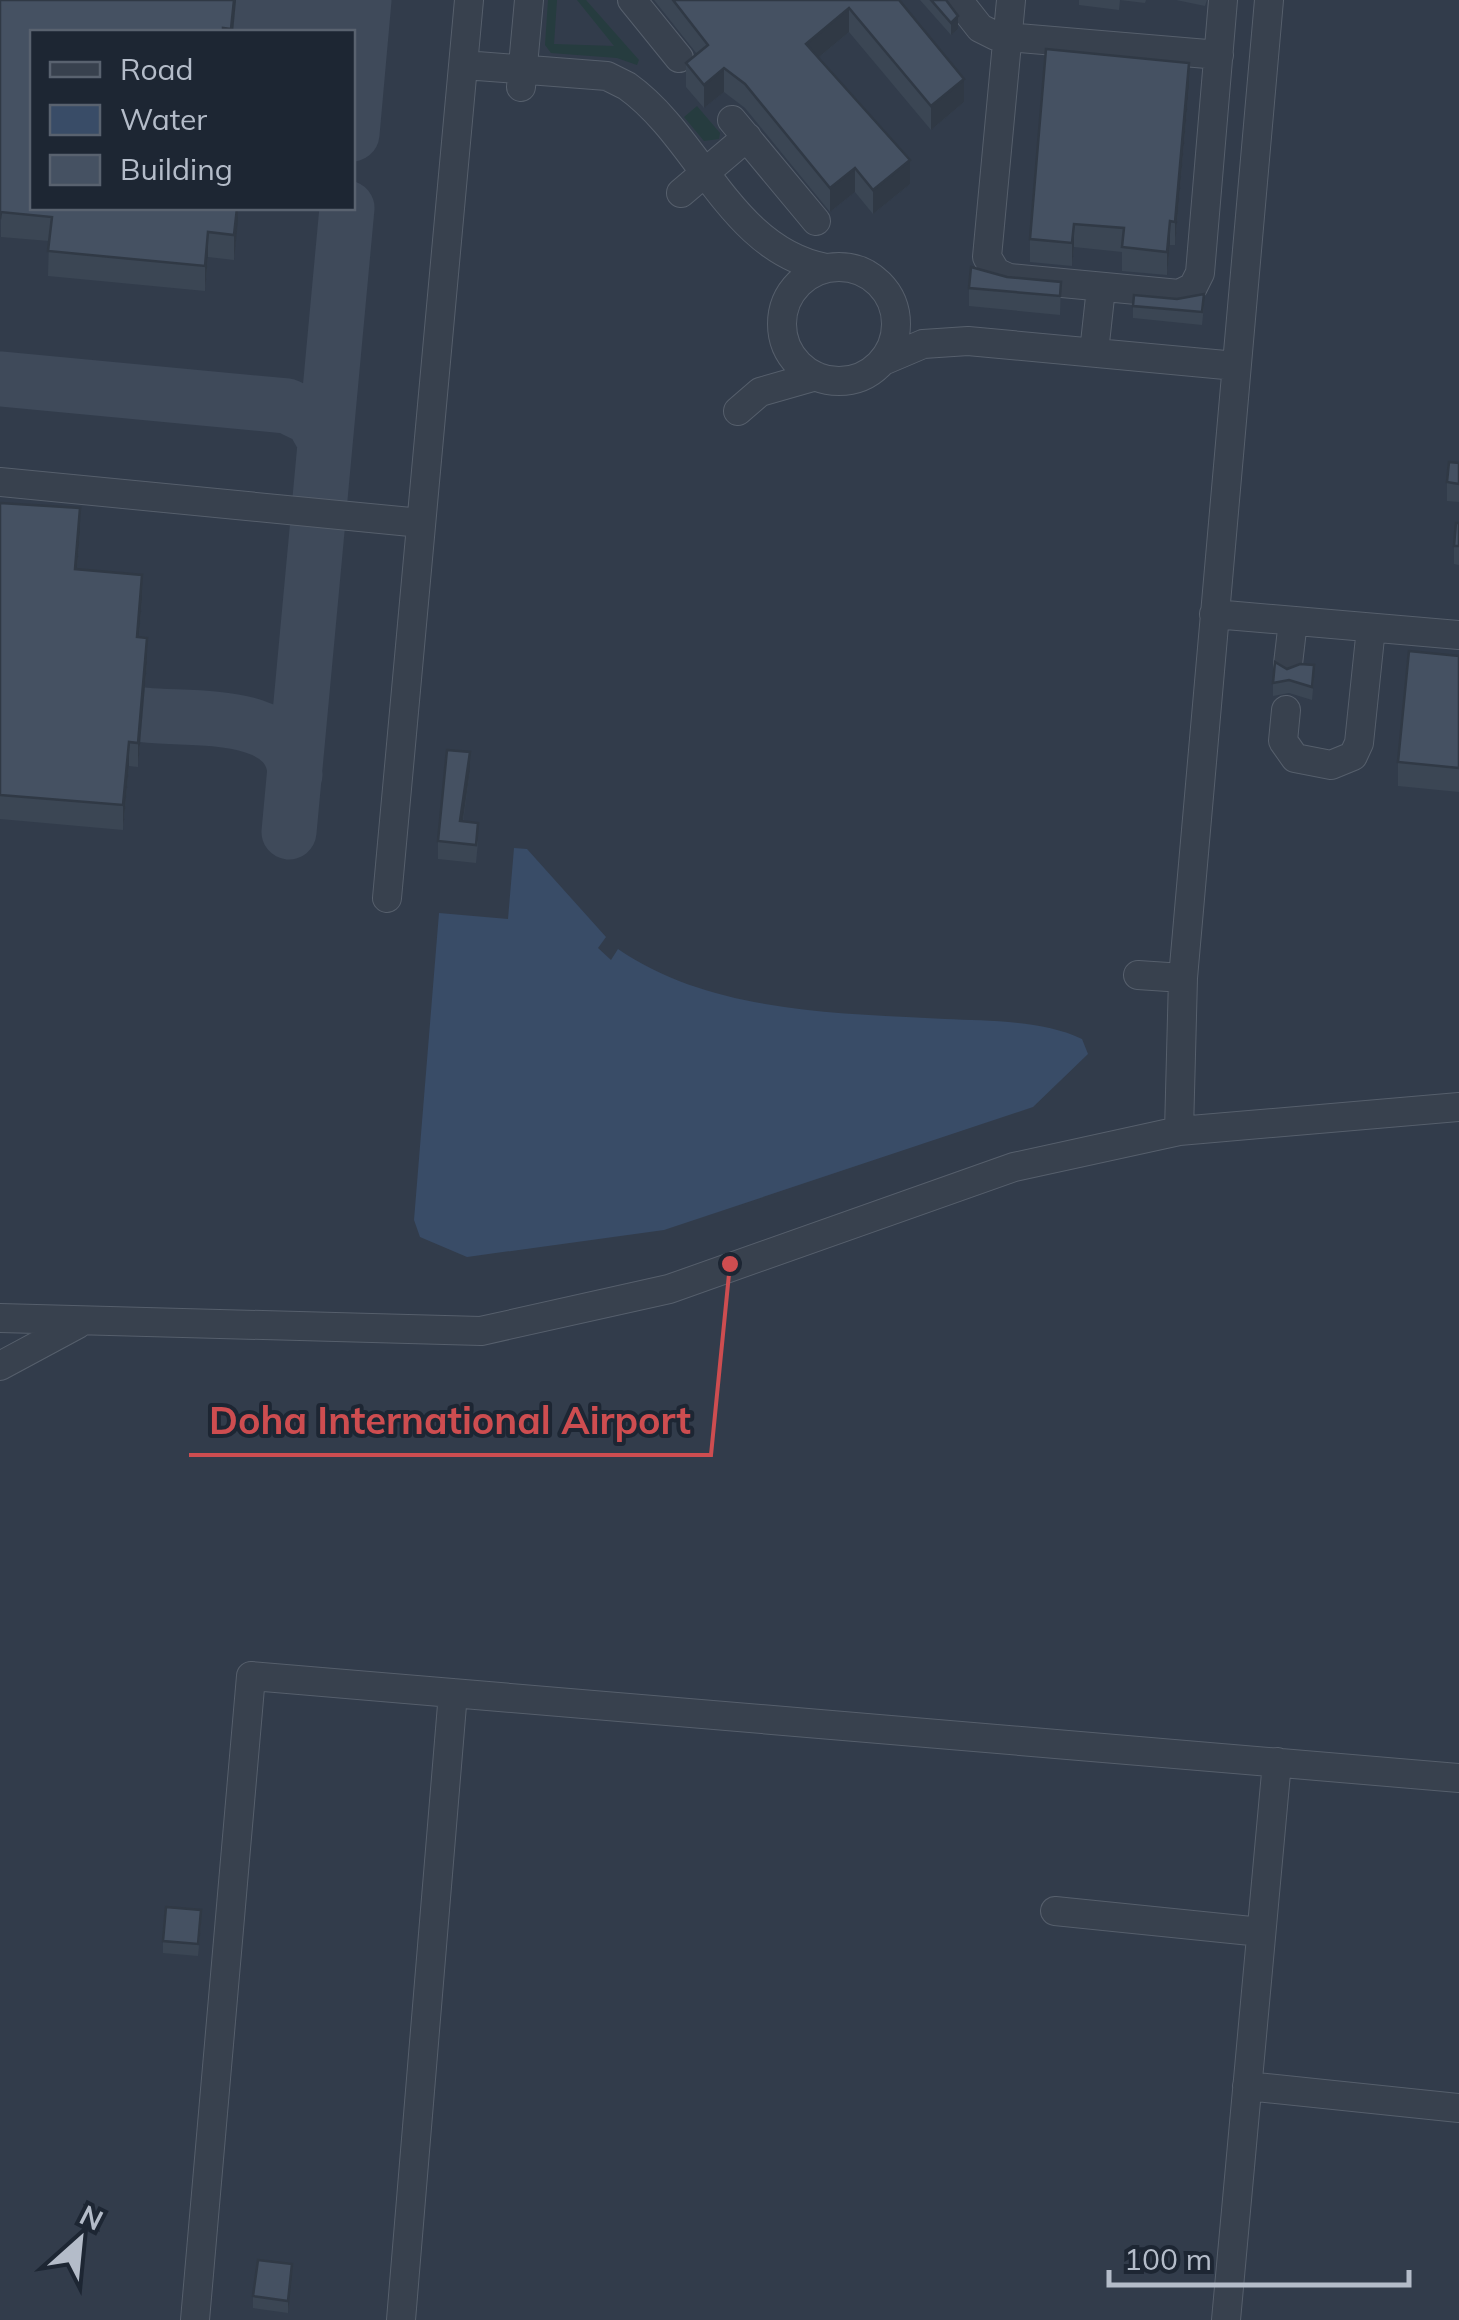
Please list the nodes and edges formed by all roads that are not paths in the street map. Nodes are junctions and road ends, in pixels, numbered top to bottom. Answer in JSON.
{"nodes":[{"id":1,"x":470,"y":0,"type":"edge"},
{"id":2,"x":529,"y":0,"type":"edge"},
{"id":3,"x":632,"y":0,"type":"edge"},
{"id":4,"x":958,"y":0,"type":"edge"},
{"id":5,"x":1011,"y":0,"type":"edge"},
{"id":6,"x":1223,"y":0,"type":"edge"},
{"id":7,"x":1269,"y":0,"type":"edge"},
{"id":8,"x":1008,"y":36,"type":"junction"},
{"id":9,"x":1218,"y":56,"type":"junction"},
{"id":10,"x":679,"y":58,"type":"dead end"},
{"id":11,"x":464,"y":65,"type":"junction"},
{"id":12,"x":521,"y":78,"type":"junction"},
{"id":13,"x":705,"y":172,"type":"junction"},
{"id":14,"x":681,"y":194,"type":"dead end"},
{"id":15,"x":816,"y":221,"type":"dead end"},
{"id":16,"x":758,"y":234,"type":"junction"},
{"id":17,"x":826,"y":268,"type":"junction"},
{"id":18,"x":1101,"y":288,"type":"junction"},
{"id":19,"x":891,"y":301,"type":"junction"},
{"id":20,"x":783,"y":323,"type":"junction"},
{"id":21,"x":968,"y":341,"type":"junction"},
{"id":22,"x":1094,"y":352,"type":"junction"},
{"id":23,"x":883,"y":361,"type":"junction"},
{"id":24,"x":1236,"y":366,"type":"junction"},
{"id":25,"x":816,"y":376,"type":"junction"},
{"id":26,"x":760,"y":392,"type":"junction"},
{"id":27,"x":738,"y":411,"type":"dead end"},
{"id":28,"x":0,"y":482,"type":"edge"},
{"id":29,"x":422,"y":523,"type":"junction"},
{"id":30,"x":1214,"y":614,"type":"junction"},
{"id":31,"x":1293,"y":621,"type":"junction"},
{"id":32,"x":1370,"y":628,"type":"junction"},
{"id":33,"x":1459,"y":635,"type":"edge"},
{"id":34,"x":1288,"y":664,"type":"edge"},
{"id":35,"x":1286,"y":710,"type":"dead end"},
{"id":36,"x":388,"y":898,"type":"dead end"},
{"id":37,"x":1138,"y":975,"type":"dead end"},
{"id":38,"x":1183,"y":978,"type":"junction"},
{"id":39,"x":1459,"y":1107,"type":"edge"},
{"id":40,"x":1178,"y":1132,"type":"junction"},
{"id":41,"x":0,"y":1318,"type":"edge"},
{"id":42,"x":85,"y":1321,"type":"junction"},
{"id":43,"x":2,"y":1358,"type":"edge"},
{"id":44,"x":453,"y":1693,"type":"junction"},
{"id":45,"x":1276,"y":1762,"type":"junction"},
{"id":46,"x":1459,"y":1778,"type":"edge"},
{"id":47,"x":1055,"y":1912,"type":"dead end"},
{"id":48,"x":1261,"y":1932,"type":"junction"},
{"id":49,"x":1247,"y":2086,"type":"junction"},
{"id":50,"x":1459,"y":2108,"type":"edge"},
{"id":51,"x":195,"y":2320,"type":"edge"},
{"id":52,"x":401,"y":2320,"type":"edge"},
{"id":53,"x":1226,"y":2320,"type":"edge"}],
"edges":[{"from":1,"to":11,"type":"lane"},
{"from":2,"to":12,"type":"lane"},
{"from":3,"to":10,"type":"lane"},
{"from":4,"to":8,"type":"lane"},
{"from":5,"to":8,"type":"lane"},
{"from":6,"to":9,"type":"lane"},
{"from":7,"to":24,"type":"lane"},
{"from":8,"to":9,"type":"lane"},
{"from":8,"to":18,"type":"lane"},
{"from":9,"to":18,"type":"lane"},
{"from":11,"to":12,"type":"lane"},
{"from":11,"to":29,"type":"lane"},
{"from":12,"to":13,"type":"lane"},
{"from":13,"to":14,"type":"lane"},
{"from":13,"to":15,"type":"lane"},
{"from":13,"to":16,"type":"lane"},
{"from":16,"to":17,"type":"lane"},
{"from":16,"to":20,"type":"lane"},
{"from":17,"to":19,"type":"lane"},
{"from":17,"to":20,"type":"lane"},
{"from":18,"to":22,"type":"lane"},
{"from":19,"to":21,"type":"lane"},
{"from":19,"to":23,"type":"lane"},
{"from":20,"to":25,"type":"lane"},
{"from":20,"to":26,"type":"lane"},
{"from":21,"to":22,"type":"lane"},
{"from":21,"to":23,"type":"lane"},
{"from":22,"to":24,"type":"lane"},
{"from":23,"to":25,"type":"lane"},
{"from":24,"to":30,"type":"lane"},
{"from":25,"to":26,"type":"lane"},
{"from":26,"to":27,"type":"lane"},
{"from":28,"to":29,"type":"lane"},
{"from":29,"to":36,"type":"lane"},
{"from":30,"to":31,"type":"lane"},
{"from":30,"to":38,"type":"lane"},
{"from":31,"to":32,"type":"lane"},
{"from":31,"to":34,"type":"lane"},
{"from":32,"to":33,"type":"lane"},
{"from":32,"to":35,"type":"lane"},
{"from":37,"to":38,"type":"lane"},
{"from":38,"to":40,"type":"lane"},
{"from":39,"to":40,"type":"lane"},
{"from":40,"to":42,"type":"lane"},
{"from":41,"to":42,"type":"lane"},
{"from":42,"to":43,"type":"lane"},
{"from":44,"to":45,"type":"lane"},
{"from":44,"to":51,"type":"lane"},
{"from":44,"to":52,"type":"lane"},
{"from":45,"to":46,"type":"lane"},
{"from":45,"to":48,"type":"lane"},
{"from":47,"to":48,"type":"lane"},
{"from":48,"to":49,"type":"lane"},
{"from":49,"to":50,"type":"lane"},
{"from":49,"to":53,"type":"lane"}]}
